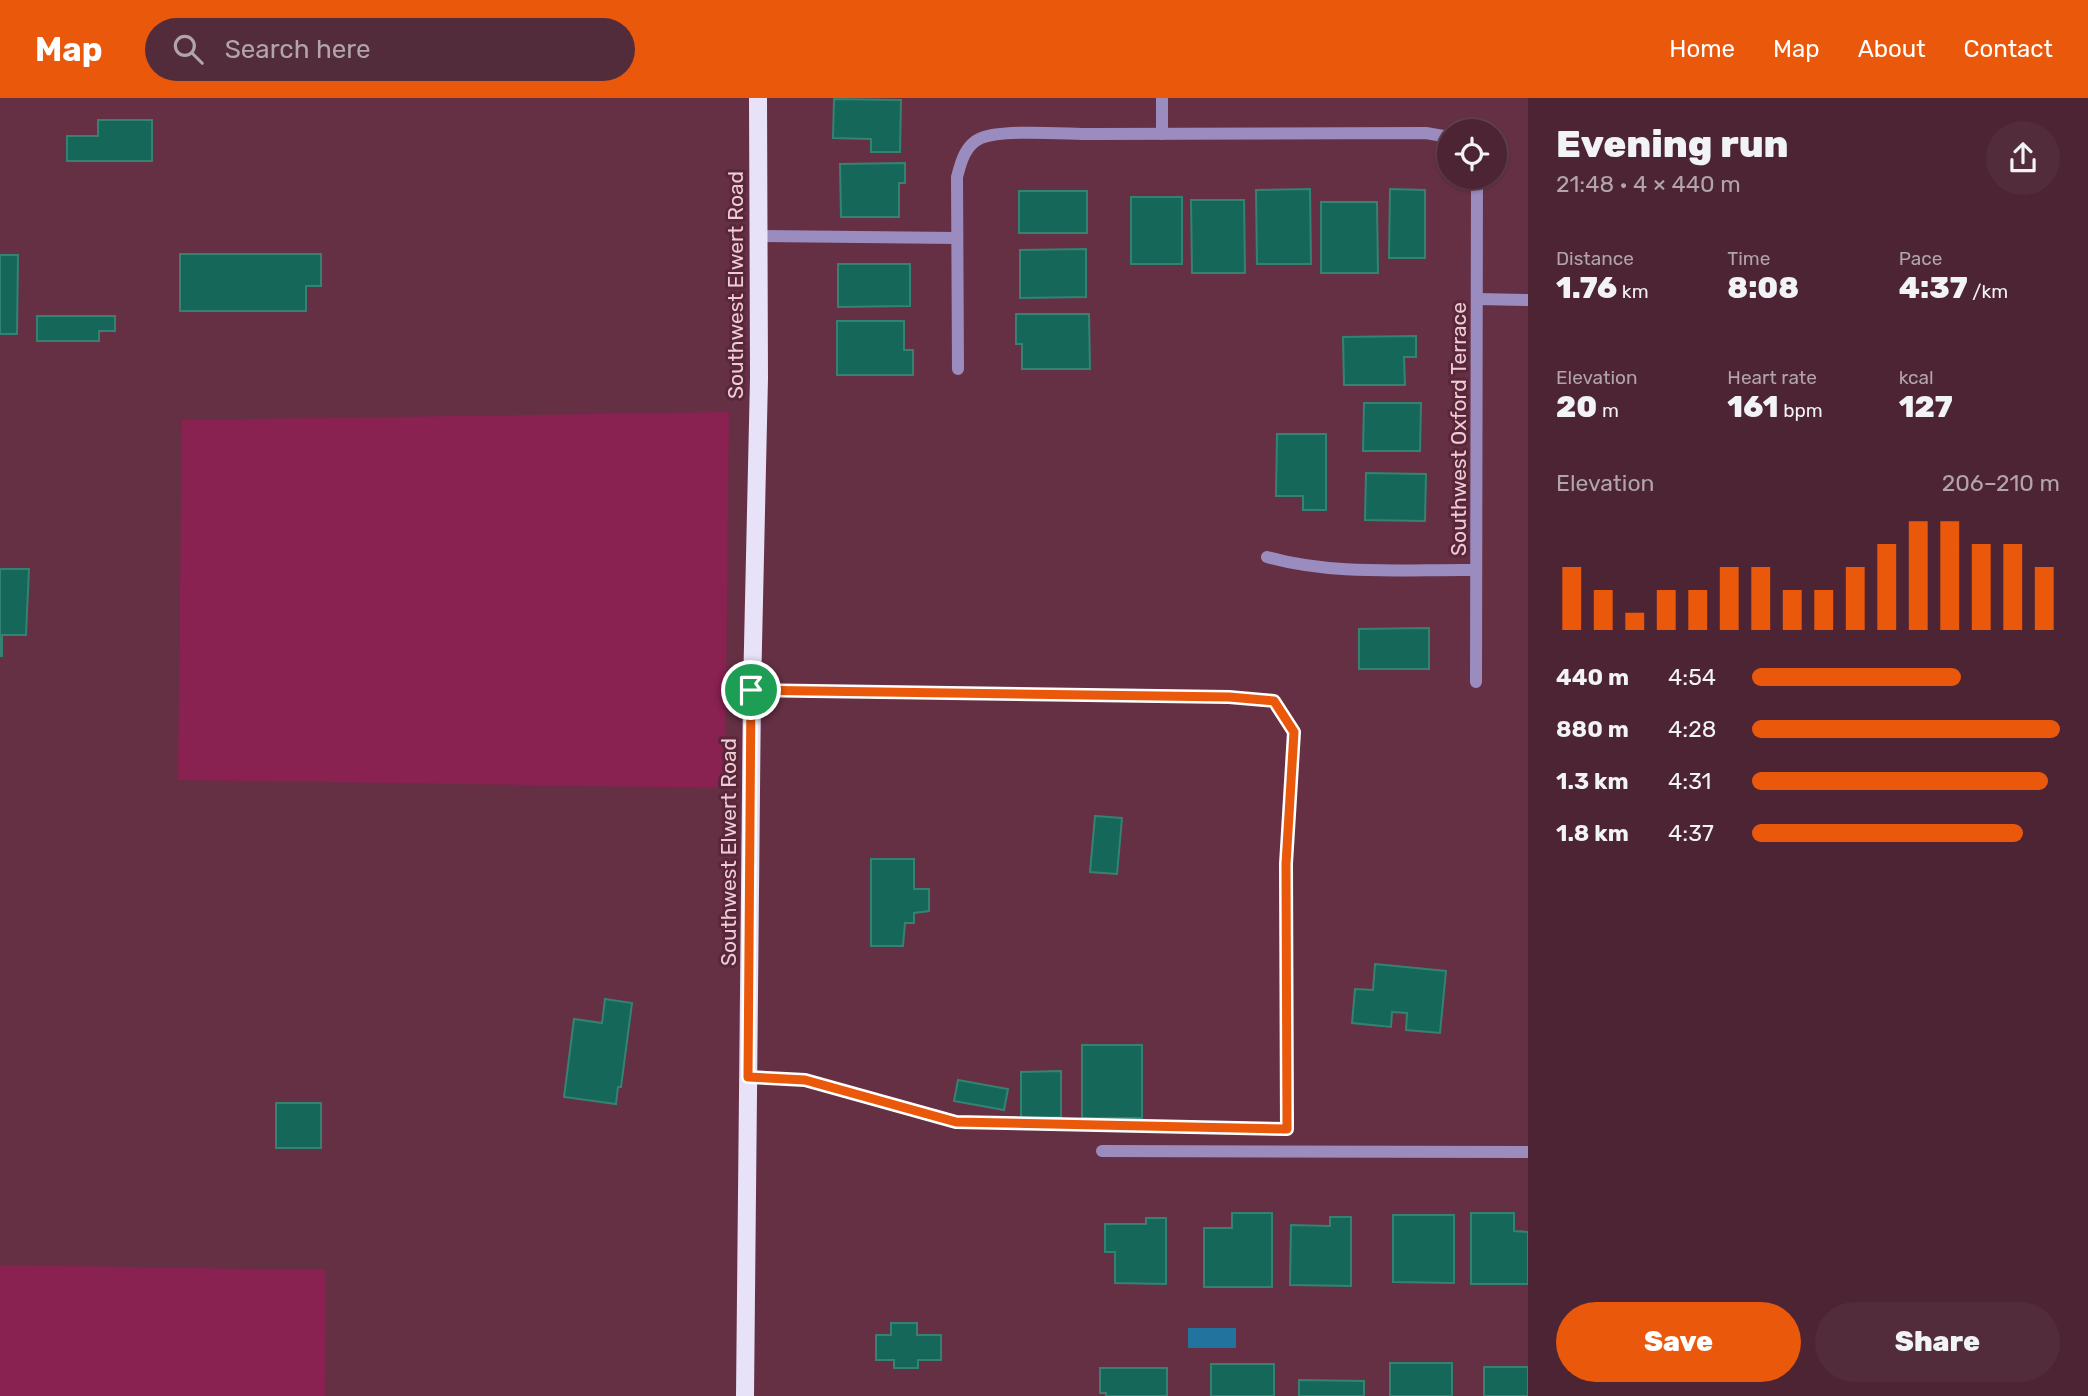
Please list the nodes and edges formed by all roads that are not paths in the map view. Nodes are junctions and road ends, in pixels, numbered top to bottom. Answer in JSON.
{"nodes":[{"id":1,"x":758,"y":98,"type":"edge"},
{"id":2,"x":1161,"y":98,"type":"edge"},
{"id":3,"x":1162,"y":134,"type":"junction"},
{"id":4,"x":1437,"y":135,"type":"edge"},
{"id":5,"x":1478,"y":189,"type":"edge"},
{"id":6,"x":758,"y":236,"type":"junction"},
{"id":7,"x":957,"y":238,"type":"junction"},
{"id":8,"x":1478,"y":299,"type":"junction"},
{"id":9,"x":1528,"y":300,"type":"edge"},
{"id":10,"x":958,"y":369,"type":"dead end"},
{"id":11,"x":1267,"y":557,"type":"dead end"},
{"id":12,"x":1476,"y":570,"type":"junction"},
{"id":13,"x":1476,"y":682,"type":"dead end"},
{"id":14,"x":751,"y":690,"type":"junction"},
{"id":15,"x":748,"y":1077,"type":"junction"},
{"id":16,"x":1102,"y":1151,"type":"dead end"},
{"id":17,"x":1528,"y":1153,"type":"edge"},
{"id":18,"x":745,"y":1396,"type":"edge"}],
"edges":[{"from":1,"to":6,"type":"main road","name":"Southwest Elwert Road"},
{"from":2,"to":3,"type":"street"},
{"from":3,"to":4,"type":"street"},
{"from":3,"to":7,"type":"street"},
{"from":5,"to":8,"type":"street","name":"Southwest Oxford Terrace"},
{"from":6,"to":7,"type":"street"},
{"from":6,"to":14,"type":"main road","name":"Southwest Elwert Road"},
{"from":7,"to":10,"type":"street"},
{"from":8,"to":9,"type":"street"},
{"from":8,"to":12,"type":"street","name":"Southwest Oxford Terrace"},
{"from":11,"to":12,"type":"street"},
{"from":12,"to":13,"type":"street","name":"Southwest Oxford Terrace"},
{"from":14,"to":15,"type":"main road","name":"Southwest Elwert Road"},
{"from":14,"to":15,"type":"street"},
{"from":15,"to":18,"type":"main road","name":"Southwest Elwert Road"},
{"from":16,"to":17,"type":"street"}]}
